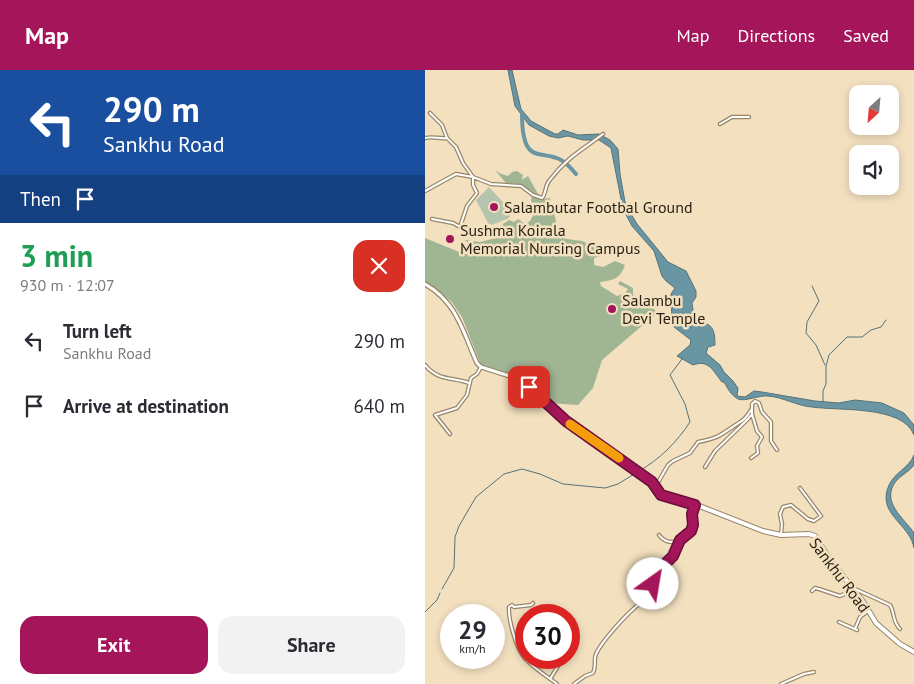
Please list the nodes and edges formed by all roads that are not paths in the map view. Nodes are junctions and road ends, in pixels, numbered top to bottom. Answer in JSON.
{"nodes":[{"id":1,"x":430,"y":112,"type":"dead end"},
{"id":2,"x":749,"y":117,"type":"dead end"},
{"id":3,"x":720,"y":124,"type":"dead end"},
{"id":4,"x":603,"y":134,"type":"dead end"},
{"id":5,"x":425,"y":138,"type":"edge"},
{"id":6,"x":447,"y":138,"type":"junction"},
{"id":7,"x":473,"y":177,"type":"junction"},
{"id":8,"x":425,"y":191,"type":"edge"},
{"id":9,"x":432,"y":219,"type":"dead end"},
{"id":10,"x":425,"y":284,"type":"edge"},
{"id":11,"x":425,"y":365,"type":"edge"},
{"id":12,"x":481,"y":367,"type":"junction"},
{"id":13,"x":469,"y":383,"type":"junction"},
{"id":14,"x":529,"y":387,"type":"joint"},
{"id":15,"x":751,"y":410,"type":"junction"},
{"id":16,"x":752,"y":414,"type":"junction"},
{"id":17,"x":450,"y":434,"type":"dead end"},
{"id":18,"x":777,"y":450,"type":"dead end"},
{"id":19,"x":751,"y":458,"type":"dead end"},
{"id":20,"x":705,"y":467,"type":"dead end"},
{"id":21,"x":656,"y":486,"type":"junction"},
{"id":22,"x":800,"y":488,"type":"dead end"},
{"id":23,"x":695,"y":505,"type":"junction"},
{"id":24,"x":659,"y":535,"type":"dead end"},
{"id":25,"x":781,"y":535,"type":"junction"},
{"id":26,"x":680,"y":540,"type":"junction"},
{"id":27,"x":853,"y":590,"type":"junction"},
{"id":28,"x":812,"y":591,"type":"dead end"},
{"id":29,"x":533,"y":603,"type":"dead end"},
{"id":30,"x":869,"y":611,"type":"junction"},
{"id":31,"x":839,"y":622,"type":"dead end"},
{"id":32,"x":900,"y":629,"type":"dead end"},
{"id":33,"x":914,"y":652,"type":"edge"},
{"id":34,"x":557,"y":669,"type":"edge"},
{"id":35,"x":814,"y":672,"type":"dead end"},
{"id":36,"x":551,"y":679,"type":"junction"},
{"id":37,"x":557,"y":684,"type":"edge"},
{"id":38,"x":574,"y":684,"type":"edge"},
{"id":39,"x":781,"y":684,"type":"edge"}],
"edges":[{"from":1,"to":6,"type":"street"},
{"from":2,"to":3,"type":"street"},
{"from":4,"to":7,"type":"street"},
{"from":5,"to":6,"type":"street"},
{"from":6,"to":7,"type":"street"},
{"from":7,"to":8,"type":"street"},
{"from":7,"to":9,"type":"street"},
{"from":10,"to":12,"type":"main road"},
{"from":11,"to":13,"type":"street"},
{"from":12,"to":13,"type":"street"},
{"from":12,"to":14,"type":"main road"},
{"from":13,"to":17,"type":"street"},
{"from":14,"to":21,"type":"main road","name":"Sankhu Road"},
{"from":15,"to":16,"type":"street"},
{"from":15,"to":18,"type":"street"},
{"from":15,"to":21,"type":"street"},
{"from":16,"to":19,"type":"street"},
{"from":16,"to":20,"type":"street"},
{"from":21,"to":23,"type":"main road","name":"Sankhu Road"},
{"from":22,"to":25,"type":"street"},
{"from":23,"to":25,"type":"main road","name":"Sankhu Road"},
{"from":23,"to":26,"type":"street"},
{"from":24,"to":26,"type":"street"},
{"from":25,"to":27,"type":"main road","name":"Sankhu Road"},
{"from":26,"to":38,"type":"street"},
{"from":27,"to":28,"type":"street"},
{"from":27,"to":30,"type":"main road","name":"Sankhu Road"},
{"from":27,"to":32,"type":"street"},
{"from":29,"to":36,"type":"street"},
{"from":30,"to":31,"type":"street"},
{"from":30,"to":33,"type":"main road","name":"Sankhu Road"},
{"from":34,"to":36,"type":"street"},
{"from":35,"to":39,"type":"street"},
{"from":36,"to":37,"type":"street"}]}
